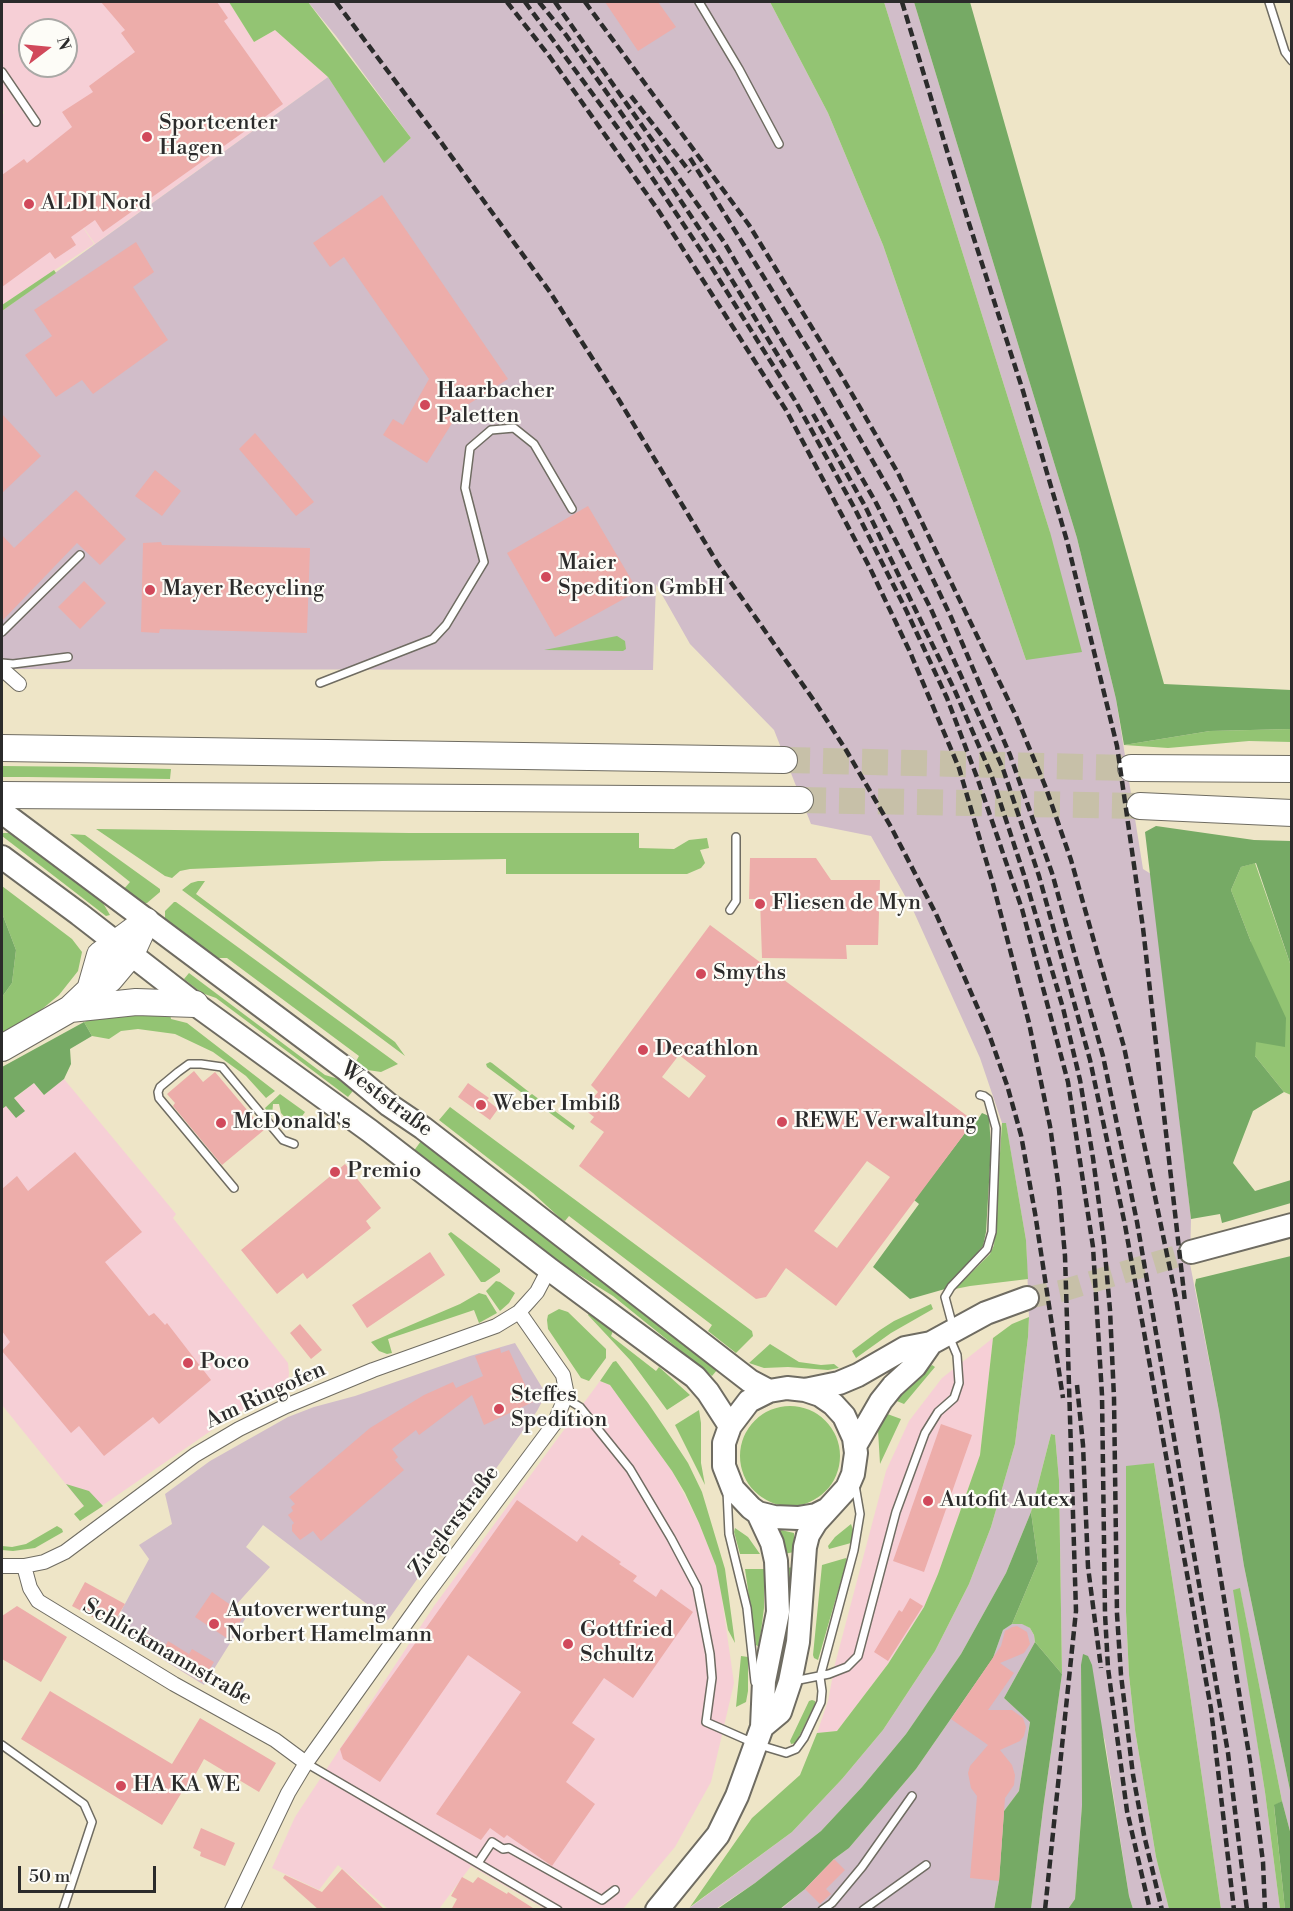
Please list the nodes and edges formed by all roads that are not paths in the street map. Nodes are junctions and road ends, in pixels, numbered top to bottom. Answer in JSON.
{"nodes":[{"id":1,"x":699,"y":2,"type":"edge"},
{"id":2,"x":1269,"y":2,"type":"edge"},
{"id":3,"x":1292,"y":61,"type":"edge"},
{"id":4,"x":2,"y":72,"type":"edge"},
{"id":5,"x":36,"y":122,"type":"dead end"},
{"id":6,"x":778,"y":144,"type":"dead end"},
{"id":7,"x":572,"y":509,"type":"dead end"},
{"id":8,"x":80,"y":555,"type":"dead end"},
{"id":9,"x":2,"y":632,"type":"edge"},
{"id":10,"x":68,"y":657,"type":"dead end"},
{"id":11,"x":2,"y":663,"type":"edge"},
{"id":12,"x":2,"y":669,"type":"edge"},
{"id":13,"x":320,"y":683,"type":"dead end"},
{"id":14,"x":19,"y":684,"type":"dead end"},
{"id":15,"x":2,"y":748,"type":"edge"},
{"id":16,"x":784,"y":760,"type":"tunnel mouth"},
{"id":17,"x":1131,"y":768,"type":"tunnel mouth"},
{"id":18,"x":1292,"y":769,"type":"edge"},
{"id":19,"x":2,"y":795,"type":"edge"},
{"id":20,"x":800,"y":800,"type":"tunnel mouth"},
{"id":21,"x":1140,"y":806,"type":"tunnel mouth"},
{"id":22,"x":2,"y":812,"type":"edge"},
{"id":23,"x":1292,"y":813,"type":"edge"},
{"id":24,"x":736,"y":837,"type":"dead end"},
{"id":25,"x":2,"y":856,"type":"edge"},
{"id":26,"x":730,"y":910,"type":"dead end"},
{"id":27,"x":146,"y":921,"type":"junction"},
{"id":28,"x":123,"y":948,"type":"junction"},
{"id":29,"x":195,"y":1004,"type":"junction"},
{"id":30,"x":70,"y":1009,"type":"junction"},
{"id":31,"x":2,"y":1048,"type":"edge"},
{"id":32,"x":980,"y":1095,"type":"dead end"},
{"id":33,"x":294,"y":1143,"type":"dead end"},
{"id":34,"x":234,"y":1188,"type":"dead end"},
{"id":35,"x":1292,"y":1225,"type":"edge"},
{"id":36,"x":1191,"y":1252,"type":"tunnel mouth"},
{"id":37,"x":549,"y":1269,"type":"junction"},
{"id":38,"x":1027,"y":1298,"type":"tunnel mouth"},
{"id":39,"x":519,"y":1312,"type":"junction"},
{"id":40,"x":944,"y":1336,"type":"junction"},
{"id":41,"x":805,"y":1390,"type":"junction"},
{"id":42,"x":769,"y":1391,"type":"junction"},
{"id":43,"x":565,"y":1398,"type":"junction"},
{"id":44,"x":730,"y":1426,"type":"junction"},
{"id":45,"x":855,"y":1446,"type":"junction"},
{"id":46,"x":726,"y":1474,"type":"junction"},
{"id":47,"x":853,"y":1474,"type":"junction"},
{"id":48,"x":826,"y":1510,"type":"junction"},
{"id":49,"x":758,"y":1513,"type":"junction"},
{"id":50,"x":24,"y":1566,"type":"junction"},
{"id":51,"x":2,"y":1568,"type":"edge"},
{"id":52,"x":820,"y":1677,"type":"junction"},
{"id":53,"x":790,"y":1682,"type":"junction"},
{"id":54,"x":759,"y":1736,"type":"junction"},
{"id":55,"x":2,"y":1744,"type":"edge"},
{"id":56,"x":306,"y":1763,"type":"junction"},
{"id":57,"x":912,"y":1796,"type":"dead end"},
{"id":58,"x":478,"y":1863,"type":"junction"},
{"id":59,"x":926,"y":1865,"type":"dead end"},
{"id":60,"x":615,"y":1890,"type":"dead end"},
{"id":61,"x":63,"y":1910,"type":"edge"},
{"id":62,"x":232,"y":1910,"type":"edge"},
{"id":63,"x":558,"y":1910,"type":"edge"},
{"id":64,"x":657,"y":1910,"type":"edge"},
{"id":65,"x":822,"y":1910,"type":"edge"},
{"id":66,"x":863,"y":1910,"type":"edge"}],
"edges":[{"from":1,"to":6,"type":"lane"},
{"from":2,"to":3,"type":"lane"},
{"from":4,"to":5,"type":"lane"},
{"from":7,"to":13,"type":"lane"},
{"from":8,"to":9,"type":"lane"},
{"from":10,"to":11,"type":"lane"},
{"from":12,"to":14,"type":"street"},
{"from":15,"to":16,"type":"highway"},
{"from":17,"to":18,"type":"highway"},
{"from":19,"to":20,"type":"highway"},
{"from":21,"to":23,"type":"highway"},
{"from":22,"to":27,"type":"main road","name":"Weststraße"},
{"from":24,"to":26,"type":"lane"},
{"from":25,"to":28,"type":"main road","name":"Weststraße"},
{"from":27,"to":28,"type":"highway"},
{"from":27,"to":42,"type":"main road","name":"Weststraße"},
{"from":28,"to":29,"type":"main road","name":"Weststraße"},
{"from":28,"to":30,"type":"highway"},
{"from":29,"to":30,"type":"highway"},
{"from":29,"to":37,"type":"main road","name":"Weststraße"},
{"from":30,"to":31,"type":"highway"},
{"from":32,"to":40,"type":"lane"},
{"from":33,"to":34,"type":"lane"},
{"from":35,"to":36,"type":"main road"},
{"from":37,"to":39,"type":"street","name":"Am Ringofen"},
{"from":37,"to":44,"type":"main road","name":"Weststraße"},
{"from":38,"to":40,"type":"main road"},
{"from":39,"to":43,"type":"street"},
{"from":39,"to":50,"type":"street","name":"Am Ringofen"},
{"from":40,"to":41,"type":"main road"},
{"from":40,"to":45,"type":"main road"},
{"from":40,"to":52,"type":"lane"},
{"from":41,"to":42,"type":"main road"},
{"from":41,"to":45,"type":"main road"},
{"from":42,"to":44,"type":"main road"},
{"from":43,"to":54,"type":"lane"},
{"from":43,"to":56,"type":"street","name":"Zieglerstraße"},
{"from":44,"to":46,"type":"main road"},
{"from":45,"to":47,"type":"main road"},
{"from":46,"to":49,"type":"main road"},
{"from":46,"to":54,"type":"lane"},
{"from":47,"to":48,"type":"main road"},
{"from":47,"to":52,"type":"lane"},
{"from":48,"to":49,"type":"main road"},
{"from":48,"to":53,"type":"main road"},
{"from":49,"to":54,"type":"main road"},
{"from":50,"to":51,"type":"street","name":"Am Ringofen"},
{"from":50,"to":56,"type":"street","name":"Schlickmannstraße"},
{"from":52,"to":53,"type":"lane"},
{"from":52,"to":54,"type":"lane"},
{"from":53,"to":54,"type":"main road"},
{"from":54,"to":64,"type":"main road"},
{"from":55,"to":61,"type":"lane"},
{"from":56,"to":58,"type":"lane"},
{"from":56,"to":62,"type":"street","name":"Zieglerstraße"},
{"from":57,"to":65,"type":"lane"},
{"from":58,"to":60,"type":"lane"},
{"from":58,"to":63,"type":"lane"},
{"from":59,"to":66,"type":"lane"}]}
